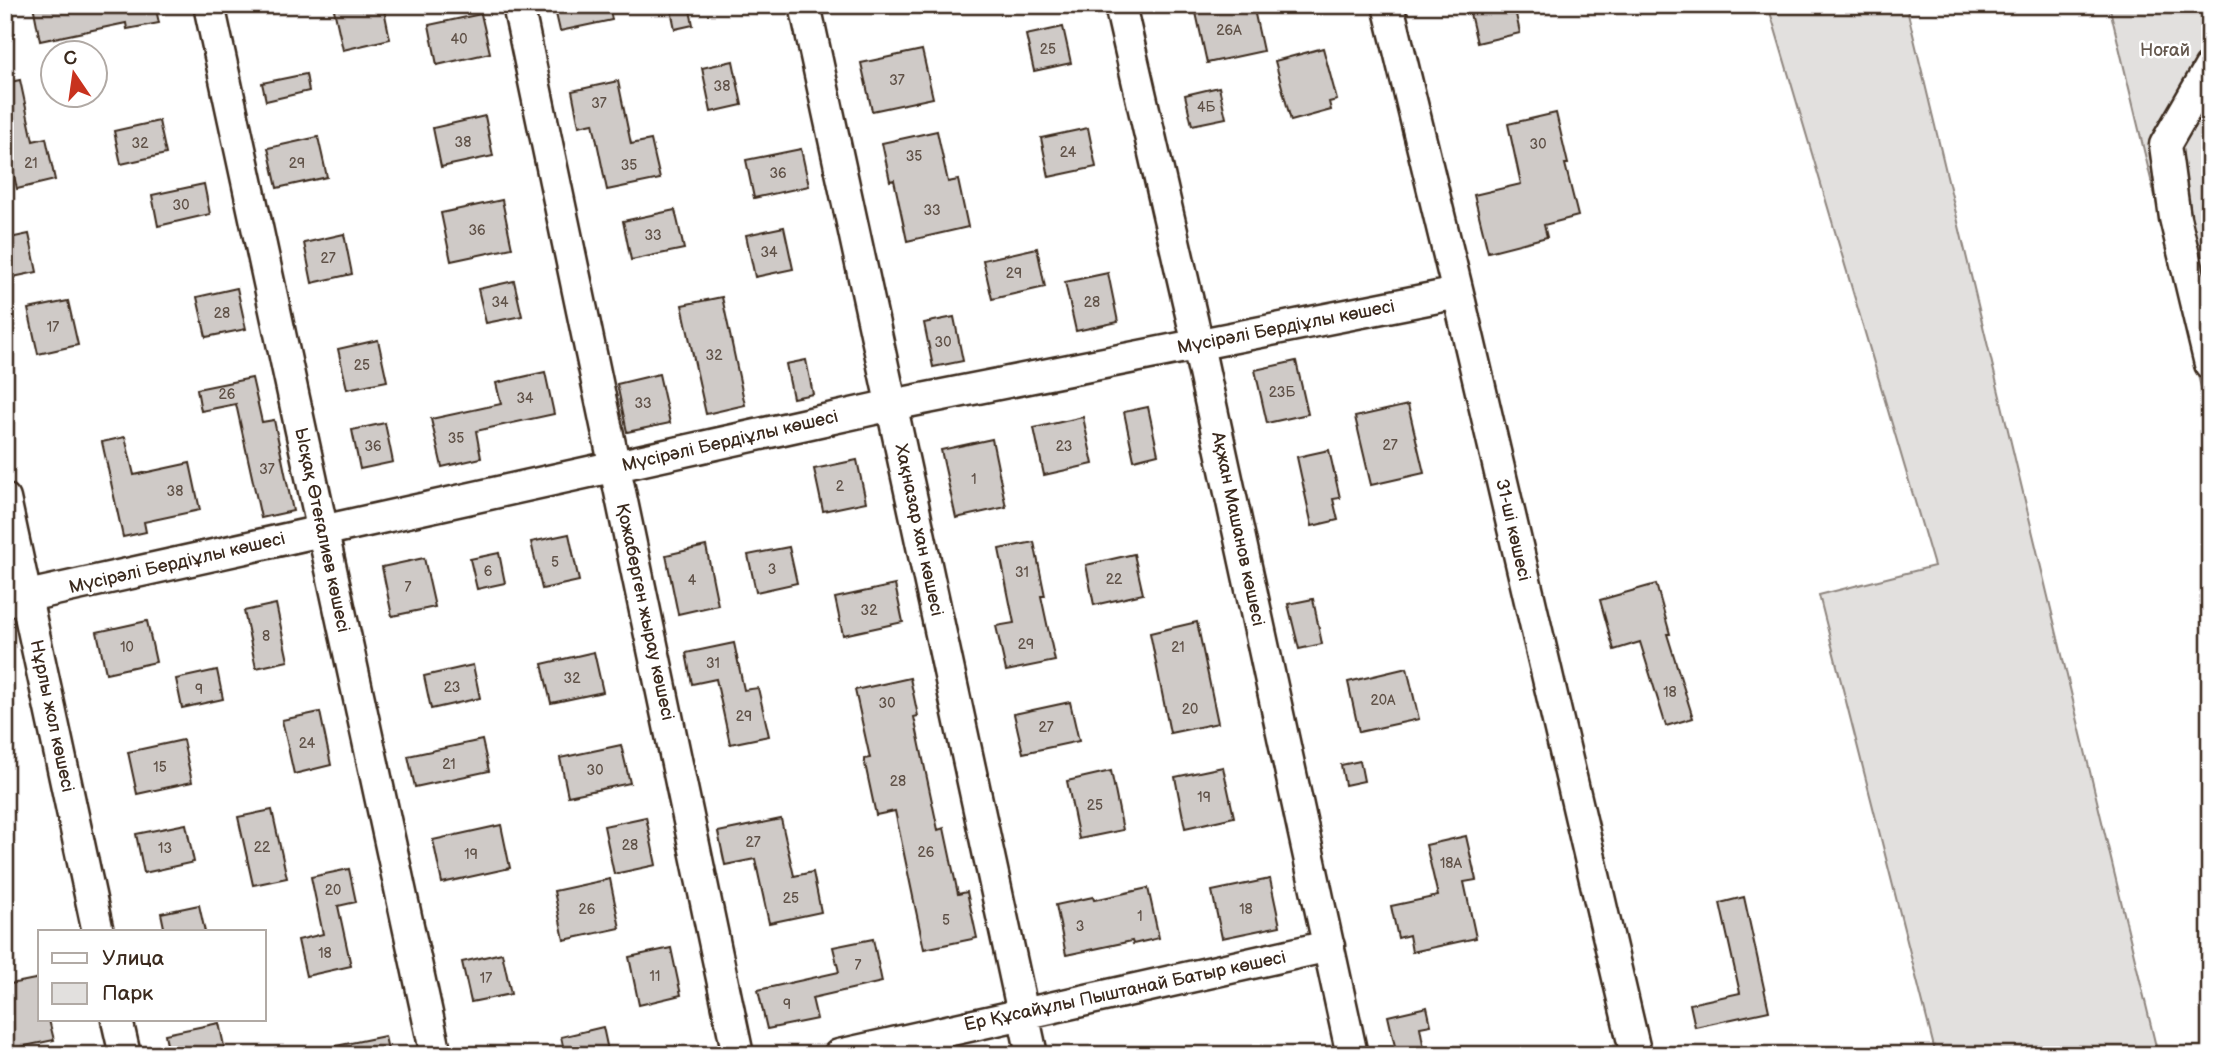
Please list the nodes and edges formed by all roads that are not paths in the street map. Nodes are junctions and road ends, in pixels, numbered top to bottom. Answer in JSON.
{"nodes":[{"id":1,"x":209,"y":5,"type":"edge"},
{"id":2,"x":518,"y":5,"type":"edge"},
{"id":3,"x":805,"y":5,"type":"edge"},
{"id":4,"x":1120,"y":5,"type":"edge"},
{"id":5,"x":1388,"y":5,"type":"edge"},
{"id":6,"x":2210,"y":67,"type":"edge"},
{"id":7,"x":1458,"y":293,"type":"junction"},
{"id":8,"x":1198,"y":345,"type":"junction"},
{"id":9,"x":2210,"y":364,"type":"edge"},
{"id":10,"x":892,"y":405,"type":"junction"},
{"id":11,"x":615,"y":466,"type":"junction"},
{"id":12,"x":5,"y":499,"type":"edge"},
{"id":13,"x":323,"y":531,"type":"junction"},
{"id":14,"x":16,"y":599,"type":"edge"},
{"id":15,"x":98,"y":930,"type":"edge"},
{"id":16,"x":1329,"y":946,"type":"junction"},
{"id":17,"x":1023,"y":1014,"type":"junction"},
{"id":18,"x":117,"y":1021,"type":"edge"},
{"id":19,"x":125,"y":1055,"type":"edge"},
{"id":20,"x":436,"y":1055,"type":"edge"},
{"id":21,"x":738,"y":1055,"type":"edge"},
{"id":22,"x":839,"y":1055,"type":"edge"},
{"id":23,"x":1032,"y":1055,"type":"edge"},
{"id":24,"x":1352,"y":1055,"type":"edge"},
{"id":25,"x":1636,"y":1055,"type":"edge"}],
"edges":[{"from":1,"to":13,"type":"street","name":"Ысқақ Өтеғалиев көшесі"},
{"from":2,"to":11,"type":"street","name":"Қожаберген жырау көшесі"},
{"from":3,"to":10,"type":"street","name":"Хақназар хан көшесі"},
{"from":4,"to":8,"type":"street","name":"Ақжан Машанов көшесі"},
{"from":5,"to":7,"type":"street","name":"31-ші көшесі"},
{"from":6,"to":9,"type":"street"},
{"from":7,"to":8,"type":"street","name":"Мүсірәлі Бердіұлы көшесі"},
{"from":7,"to":25,"type":"street","name":"31-ші көшесі"},
{"from":8,"to":10,"type":"street","name":"Мүсірәлі Бердіұлы көшесі"},
{"from":8,"to":16,"type":"street","name":"Ақжан Машанов көшесі"},
{"from":10,"to":11,"type":"street","name":"Мүсірәлі Бердіұлы көшесі"},
{"from":10,"to":17,"type":"street","name":"Хақназар хан көшесі"},
{"from":11,"to":13,"type":"street","name":"Мүсірәлі Бердіұлы көшесі"},
{"from":11,"to":21,"type":"street","name":"Қожаберген жырау көшесі"},
{"from":12,"to":14,"type":"street","name":"Нұрлы жол көшесі"},
{"from":13,"to":14,"type":"street","name":"Мүсірәлі Бердіұлы көшесі"},
{"from":13,"to":20,"type":"street","name":"Ысқақ Өтеғалиев көшесі"},
{"from":14,"to":15,"type":"street","name":"Нұрлы жол көшесі"},
{"from":16,"to":17,"type":"street","name":"Ер Құсайұлы Пыштанай Батыр көшесі"},
{"from":16,"to":24,"type":"street","name":"Ақжан Машанов көшесі"},
{"from":17,"to":22,"type":"street","name":"Ер Құсайұлы Пыштанай Батыр көшесі"},
{"from":17,"to":23,"type":"street","name":"Хақназар хан көшесі"},
{"from":18,"to":19,"type":"street"}]}
